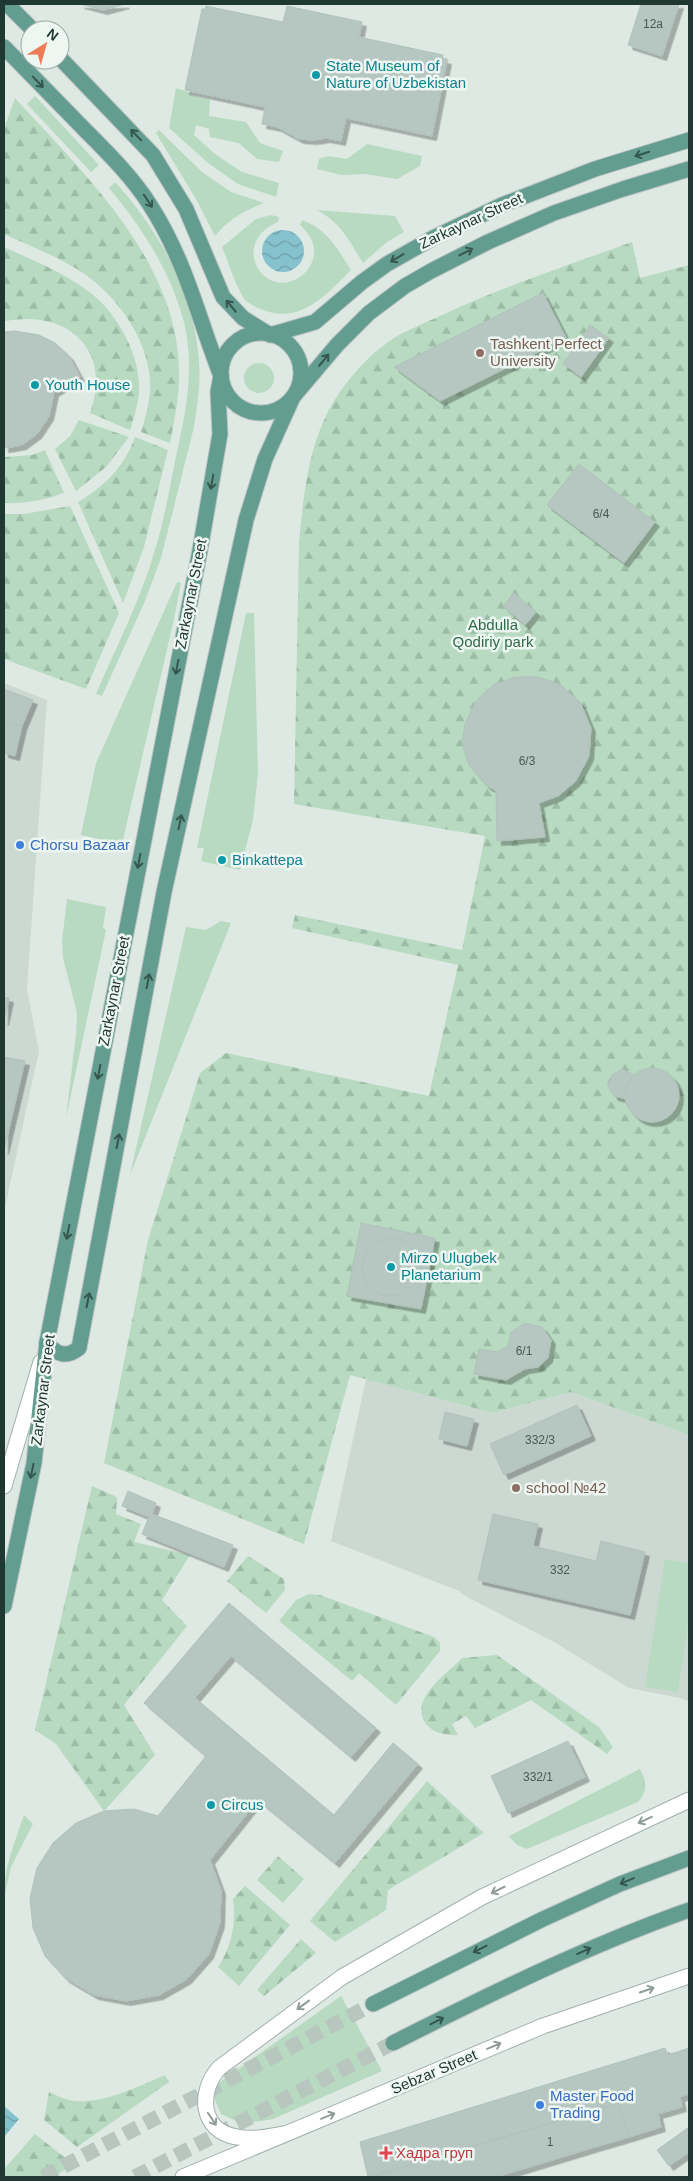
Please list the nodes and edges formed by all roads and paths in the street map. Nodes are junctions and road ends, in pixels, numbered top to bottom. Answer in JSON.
{"nodes":[{"id":1,"x":7,"y":4,"type":"edge"},
{"id":2,"x":23,"y":20,"type":"edge"},
{"id":3,"x":4,"y":47,"type":"edge"},
{"id":4,"x":70,"y":68,"type":"edge"},
{"id":5,"x":689,"y":140,"type":"edge"},
{"id":6,"x":689,"y":169,"type":"edge"},
{"id":7,"x":270,"y":335,"type":"junction"},
{"id":8,"x":221,"y":376,"type":"junction"},
{"id":9,"x":293,"y":397,"type":"junction"},
{"id":10,"x":47,"y":1342,"type":"junction"},
{"id":11,"x":4,"y":1486,"type":"edge"},
{"id":12,"x":4,"y":1606,"type":"edge"},
{"id":13,"x":689,"y":1800,"type":"edge"},
{"id":14,"x":689,"y":1856,"type":"edge"},
{"id":15,"x":689,"y":1910,"type":"edge"},
{"id":16,"x":689,"y":1976,"type":"edge"},
{"id":17,"x":373,"y":2004,"type":"tunnel mouth"},
{"id":18,"x":393,"y":2043,"type":"tunnel mouth"},
{"id":19,"x":283,"y":2134,"type":"junction"},
{"id":20,"x":183,"y":2177,"type":"edge"}],
"edges":[{"from":1,"to":2,"type":"main road"},
{"from":3,"to":8,"type":"main road","name":"Zarkaynar Street","one_way":true},
{"from":7,"to":4,"type":"main road","name":"Zarkaynar Street","one_way":true},
{"from":5,"to":7,"type":"main road","name":"Zarkaynar Street","one_way":true},
{"from":9,"to":6,"type":"main road","name":"Zarkaynar Street","one_way":true},
{"from":7,"to":8,"type":"main road","name":"Zarkaynar Street"},
{"from":7,"to":9,"type":"main road","name":"Zarkaynar Street"},
{"from":8,"to":9,"type":"main road","name":"Zarkaynar Street"},
{"from":8,"to":10,"type":"main road","name":"Zarkaynar Street","one_way":true},
{"from":10,"to":9,"type":"main road","name":"Zarkaynar Street","one_way":true},
{"from":10,"to":11,"type":"street"},
{"from":10,"to":12,"type":"main road","name":"Zarkaynar Street","one_way":true},
{"from":13,"to":19,"type":"street","one_way":true},
{"from":14,"to":17,"type":"main road","one_way":true},
{"from":18,"to":15,"type":"main road","one_way":true},
{"from":19,"to":16,"type":"street","name":"Sebzar Street","one_way":true},
{"from":19,"to":20,"type":"street","name":"Sebzar Street"}]}
